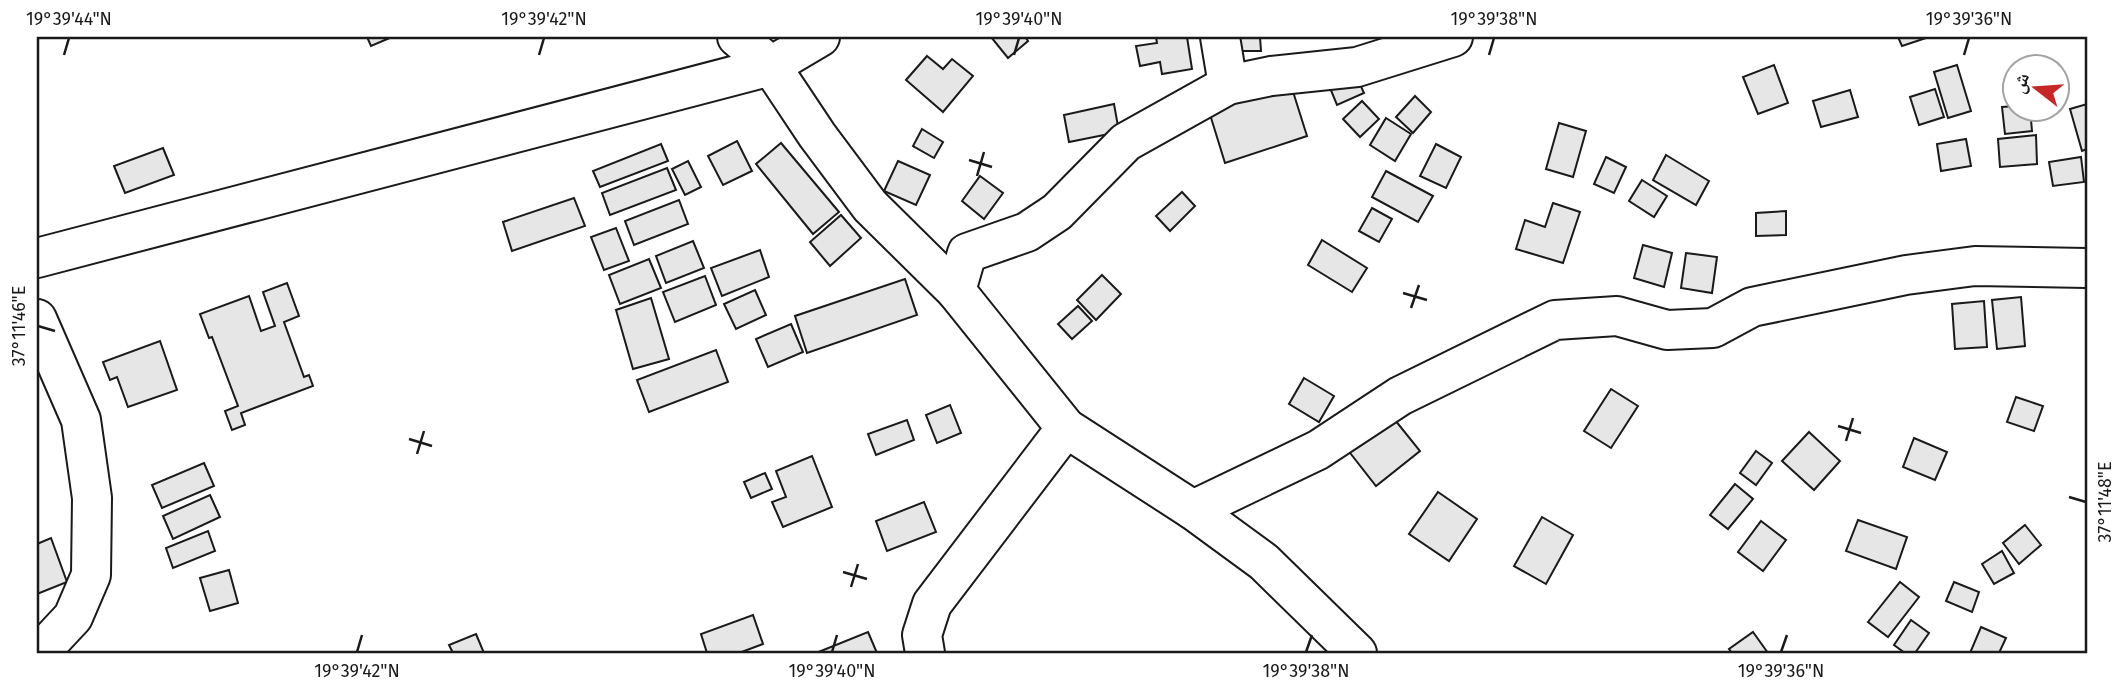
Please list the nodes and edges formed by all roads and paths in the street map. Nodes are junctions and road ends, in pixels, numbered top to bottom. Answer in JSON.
{"nodes":[{"id":1,"x":737,"y":37,"type":"edge"},
{"id":2,"x":820,"y":37,"type":"edge"},
{"id":3,"x":1220,"y":37,"type":"edge"},
{"id":4,"x":1453,"y":37,"type":"edge"},
{"id":5,"x":771,"y":66,"type":"junction"},
{"id":6,"x":1228,"y":85,"type":"junction"},
{"id":7,"x":37,"y":258,"type":"edge"},
{"id":8,"x":2087,"y":268,"type":"edge"},
{"id":9,"x":956,"y":291,"type":"junction"},
{"id":10,"x":37,"y":319,"type":"edge"},
{"id":11,"x":1066,"y":428,"type":"junction"},
{"id":12,"x":1193,"y":510,"type":"junction"},
{"id":13,"x":37,"y":652,"type":"edge"},
{"id":14,"x":925,"y":653,"type":"edge"},
{"id":15,"x":1357,"y":653,"type":"edge"}],
"edges":[{"from":1,"to":5,"type":"street"},
{"from":2,"to":5,"type":"street"},
{"from":3,"to":6,"type":"street"},
{"from":4,"to":6,"type":"street"},
{"from":5,"to":7,"type":"street"},
{"from":5,"to":9,"type":"street"},
{"from":6,"to":9,"type":"street"},
{"from":8,"to":12,"type":"street"},
{"from":9,"to":11,"type":"street"},
{"from":10,"to":13,"type":"street"},
{"from":11,"to":12,"type":"street"},
{"from":11,"to":14,"type":"street"},
{"from":12,"to":15,"type":"street"}]}
